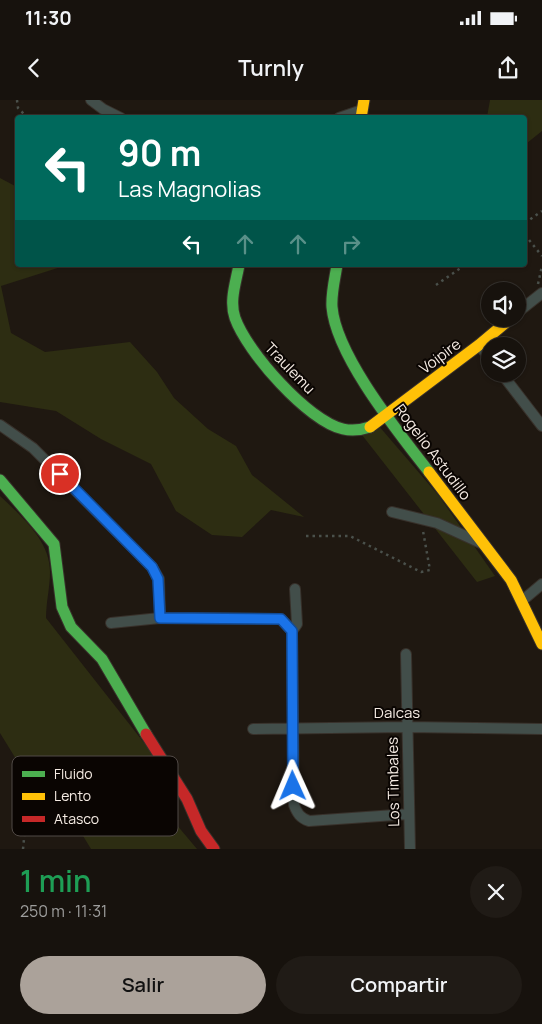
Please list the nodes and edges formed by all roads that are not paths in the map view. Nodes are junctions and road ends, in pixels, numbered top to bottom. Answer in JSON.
{"nodes":[{"id":1,"x":91,"y":100,"type":"edge"},
{"id":2,"x":362,"y":109,"type":"edge"},
{"id":3,"x":115,"y":115,"type":"edge"},
{"id":4,"x":347,"y":115,"type":"edge"},
{"id":5,"x":240,"y":267,"type":"edge"},
{"id":6,"x":337,"y":267,"type":"edge"},
{"id":7,"x":542,"y":293,"type":"edge"},
{"id":8,"x":526,"y":306,"type":"edge"},
{"id":9,"x":500,"y":327,"type":"edge"},
{"id":10,"x":479,"y":345,"type":"junction"},
{"id":11,"x":481,"y":347,"type":"edge"},
{"id":12,"x":508,"y":382,"type":"edge"},
{"id":13,"x":386,"y":415,"type":"junction"},
{"id":14,"x":0,"y":425,"type":"edge"},
{"id":15,"x":542,"y":426,"type":"edge"},
{"id":16,"x":0,"y":480,"type":"edge"},
{"id":17,"x":392,"y":512,"type":"dead end"},
{"id":18,"x":483,"y":544,"type":"junction"},
{"id":19,"x":542,"y":584,"type":"edge"},
{"id":20,"x":295,"y":589,"type":"dead end"},
{"id":21,"x":523,"y":600,"type":"junction"},
{"id":22,"x":160,"y":618,"type":"junction"},
{"id":23,"x":111,"y":623,"type":"dead end"},
{"id":24,"x":292,"y":631,"type":"junction"},
{"id":25,"x":542,"y":644,"type":"edge"},
{"id":26,"x":406,"y":654,"type":"dead end"},
{"id":27,"x":407,"y":727,"type":"junction"},
{"id":28,"x":292,"y":728,"type":"junction"},
{"id":29,"x":253,"y":729,"type":"dead end"},
{"id":30,"x":542,"y":729,"type":"edge"},
{"id":31,"x":159,"y":756,"type":"edge"},
{"id":32,"x":178,"y":785,"type":"edge"},
{"id":33,"x":409,"y":814,"type":"junction"},
{"id":34,"x":214,"y":849,"type":"edge"},
{"id":35,"x":410,"y":849,"type":"edge"}],
"edges":[{"from":1,"to":3,"type":"street"},
{"from":2,"to":4,"type":"street"},
{"from":5,"to":13,"type":"street","name":"Traulemu"},
{"from":6,"to":13,"type":"street","name":"Rogelio Astudillo"},
{"from":7,"to":8,"type":"street"},
{"from":9,"to":10,"type":"street","name":"Voipire"},
{"from":10,"to":11,"type":"street"},
{"from":10,"to":13,"type":"street","name":"Voipire"},
{"from":12,"to":15,"type":"street"},
{"from":13,"to":18,"type":"street","name":"Rogelio Astudillo"},
{"from":14,"to":22,"type":"street"},
{"from":16,"to":31,"type":"street"},
{"from":17,"to":18,"type":"street"},
{"from":18,"to":21,"type":"street","name":"Rogelio Astudillo"},
{"from":19,"to":21,"type":"street"},
{"from":20,"to":24,"type":"street"},
{"from":21,"to":25,"type":"street","name":"Rogelio Astudillo"},
{"from":22,"to":23,"type":"street"},
{"from":22,"to":24,"type":"street"},
{"from":24,"to":28,"type":"street"},
{"from":26,"to":27,"type":"street","name":"Los Timbales"},
{"from":27,"to":28,"type":"street","name":"Dalcas"},
{"from":27,"to":30,"type":"street","name":"Dalcas"},
{"from":27,"to":33,"type":"street","name":"Los Timbales"},
{"from":28,"to":29,"type":"street","name":"Dalcas"},
{"from":28,"to":33,"type":"street"},
{"from":32,"to":34,"type":"street"},
{"from":33,"to":35,"type":"street","name":"Los Timbales"}]}
